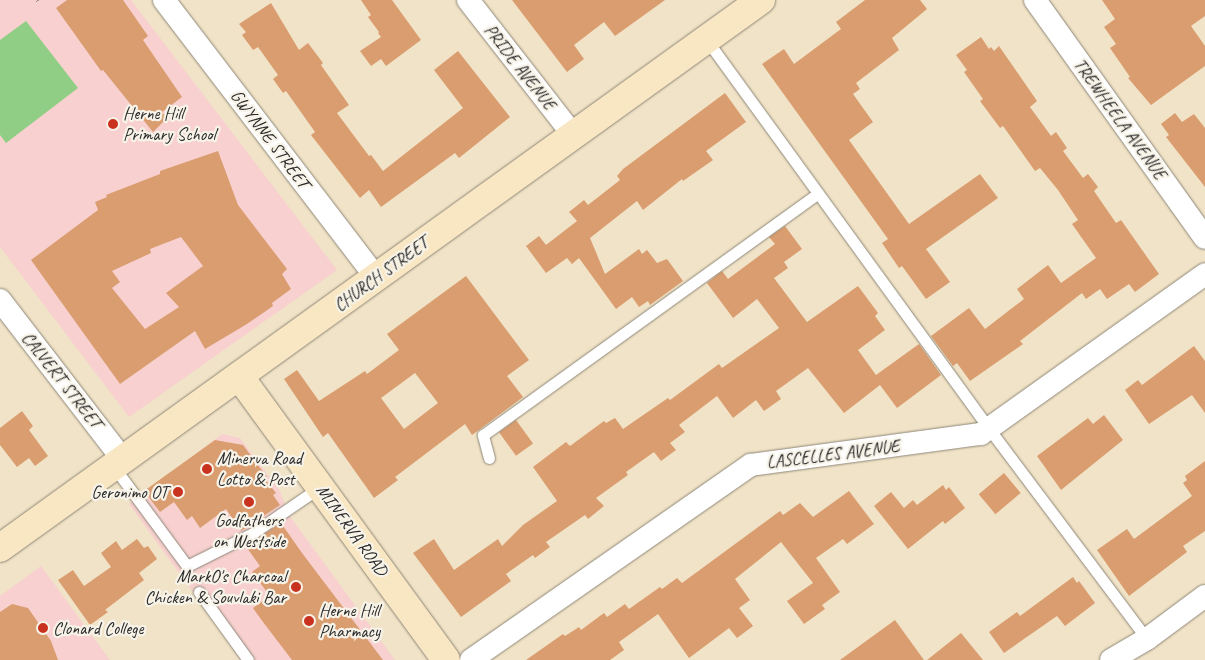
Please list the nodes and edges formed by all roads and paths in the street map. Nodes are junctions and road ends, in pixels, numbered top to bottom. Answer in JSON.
{"nodes":[{"id":1,"x":164,"y":0,"type":"edge"},
{"id":2,"x":468,"y":0,"type":"edge"},
{"id":3,"x":761,"y":0,"type":"edge"},
{"id":4,"x":1035,"y":0,"type":"edge"},
{"id":5,"x":706,"y":39,"type":"junction"},
{"id":6,"x":573,"y":134,"type":"junction"},
{"id":7,"x":818,"y":193,"type":"junction"},
{"id":8,"x":1205,"y":238,"type":"edge"},
{"id":9,"x":1205,"y":274,"type":"edge"},
{"id":10,"x":376,"y":277,"type":"junction"},
{"id":11,"x":0,"y":300,"type":"edge"},
{"id":12,"x":240,"y":376,"type":"junction"},
{"id":13,"x":990,"y":430,"type":"junction"},
{"id":14,"x":489,"y":458,"type":"dead end"},
{"id":15,"x":118,"y":463,"type":"junction"},
{"id":16,"x":320,"y":487,"type":"junction"},
{"id":17,"x":0,"y":548,"type":"edge"},
{"id":18,"x":199,"y":592,"type":"dead end"},
{"id":19,"x":1205,"y":596,"type":"edge"},
{"id":20,"x":1147,"y":639,"type":"junction"},
{"id":21,"x":248,"y":660,"type":"edge"},
{"id":22,"x":446,"y":660,"type":"edge"},
{"id":23,"x":471,"y":660,"type":"edge"},
{"id":24,"x":1111,"y":660,"type":"edge"}],
"edges":[{"from":1,"to":10,"type":"street","name":"GWYNNE STREET"},
{"from":2,"to":6,"type":"street","name":"PRIDE AVENUE"},
{"from":3,"to":5,"type":"street","name":"CHURCH STREET"},
{"from":4,"to":8,"type":"street","name":"TREWHEELA AVENUE"},
{"from":5,"to":6,"type":"street","name":"CHURCH STREET"},
{"from":5,"to":7,"type":"lane"},
{"from":6,"to":10,"type":"street","name":"CHURCH STREET"},
{"from":7,"to":13,"type":"lane"},
{"from":7,"to":14,"type":"lane"},
{"from":9,"to":13,"type":"street","name":"LASCELLES AVENUE"},
{"from":10,"to":12,"type":"street","name":"CHURCH STREET"},
{"from":11,"to":15,"type":"street","name":"CALVERT STREET"},
{"from":12,"to":15,"type":"street","name":"CHURCH STREET"},
{"from":12,"to":16,"type":"street","name":"MINERVA ROAD"},
{"from":13,"to":20,"type":"lane"},
{"from":13,"to":23,"type":"street","name":"LASCELLES AVENUE"},
{"from":15,"to":16,"type":"lane"},
{"from":15,"to":17,"type":"street","name":"CHURCH STREET"},
{"from":16,"to":22,"type":"street","name":"MINERVA ROAD"},
{"from":18,"to":21,"type":"lane"},
{"from":19,"to":20,"type":"street"},
{"from":20,"to":24,"type":"street"}]}
